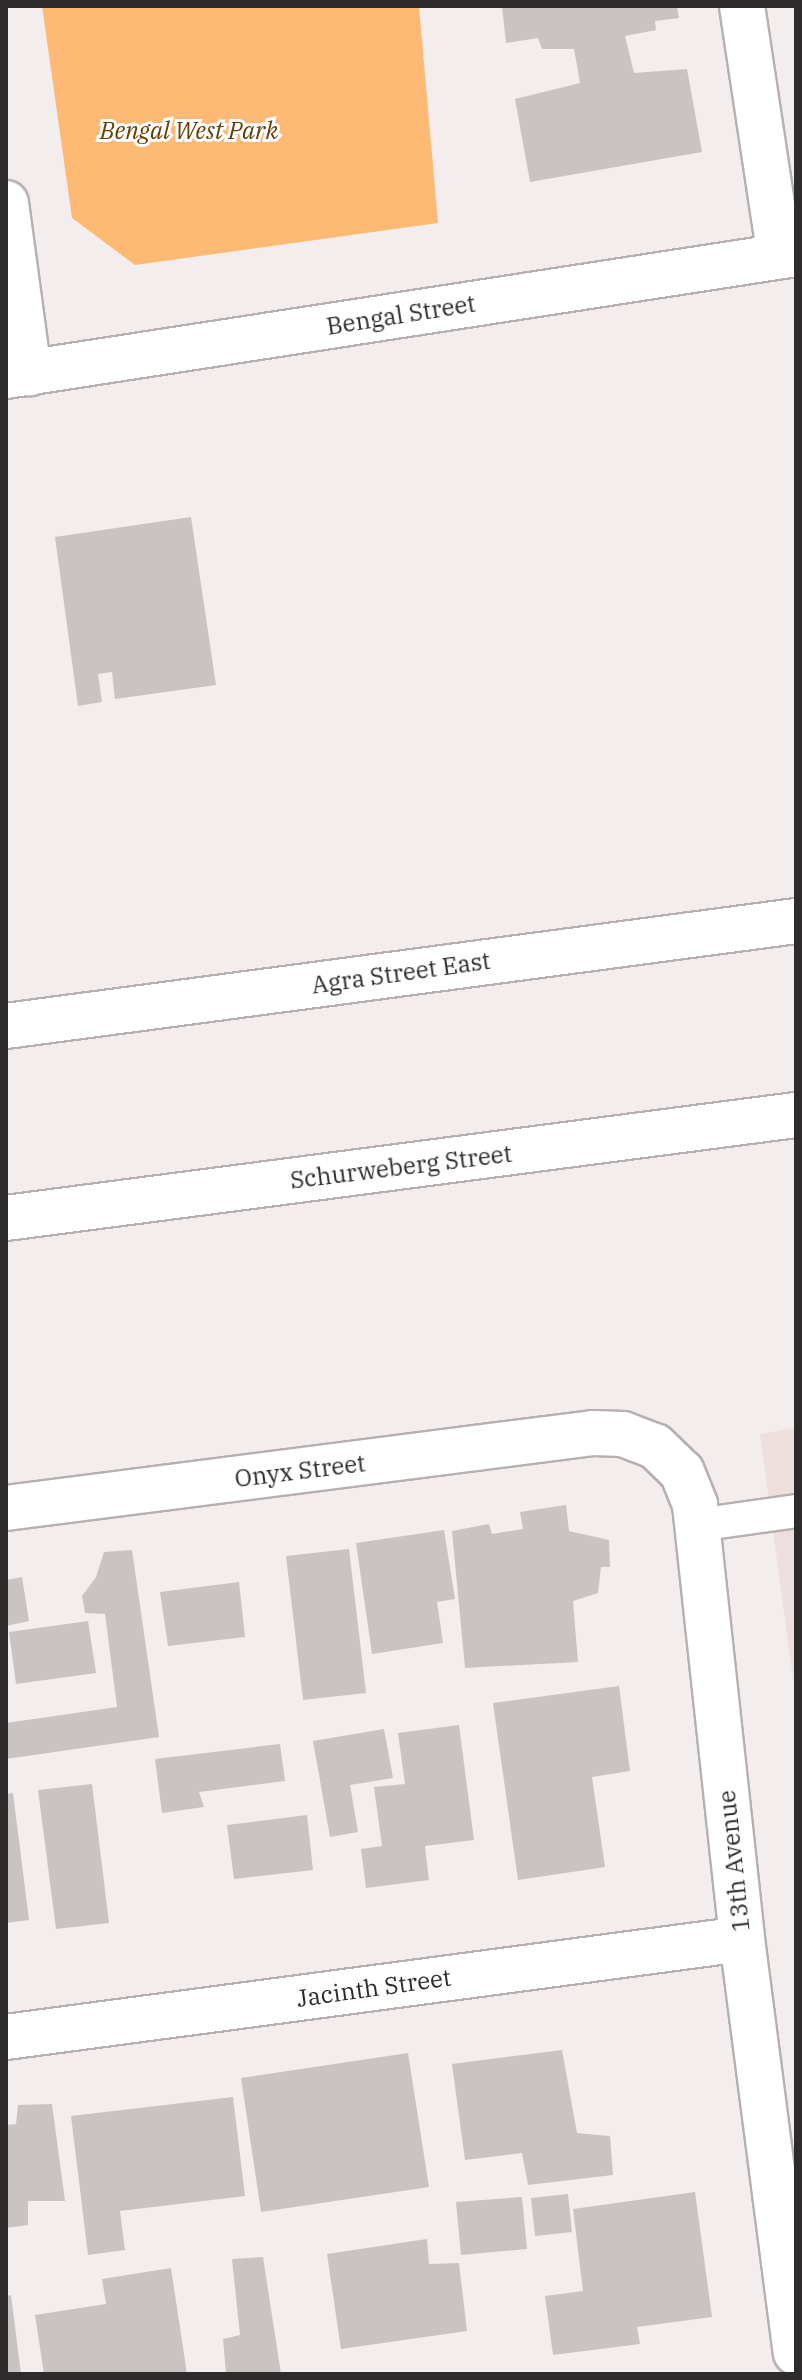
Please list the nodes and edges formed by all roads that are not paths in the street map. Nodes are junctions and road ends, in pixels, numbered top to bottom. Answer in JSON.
{"nodes":[{"id":1,"x":742,"y":6,"type":"edge"},
{"id":2,"x":6,"y":203,"type":"edge"},
{"id":3,"x":788,"y":255,"type":"edge"},
{"id":4,"x":17,"y":375,"type":"edge"},
{"id":5,"x":796,"y":921,"type":"edge"},
{"id":6,"x":6,"y":1026,"type":"edge"},
{"id":7,"x":796,"y":1115,"type":"edge"},
{"id":8,"x":6,"y":1218,"type":"edge"},
{"id":9,"x":593,"y":1433,"type":"joint"},
{"id":10,"x":6,"y":1508,"type":"edge"},
{"id":11,"x":796,"y":1511,"type":"edge"},
{"id":12,"x":697,"y":1525,"type":"junction"},
{"id":13,"x":742,"y":1939,"type":"junction"},
{"id":14,"x":6,"y":2037,"type":"edge"},
{"id":15,"x":796,"y":2352,"type":"edge"}],
"edges":[{"from":1,"to":3,"type":"street"},
{"from":2,"to":4,"type":"street"},
{"from":3,"to":4,"type":"street","name":"Bengal Street"},
{"from":5,"to":6,"type":"street","name":"Agra Street East"},
{"from":7,"to":8,"type":"street","name":"Schurweberg Street"},
{"from":9,"to":10,"type":"street","name":"Onyx Street"},
{"from":9,"to":12,"type":"street","name":"13th Avenue"},
{"from":11,"to":12,"type":"lane"},
{"from":12,"to":13,"type":"street","name":"13th Avenue"},
{"from":13,"to":14,"type":"street","name":"Jacinth Street"},
{"from":13,"to":15,"type":"street","name":"13th Avenue"}]}
